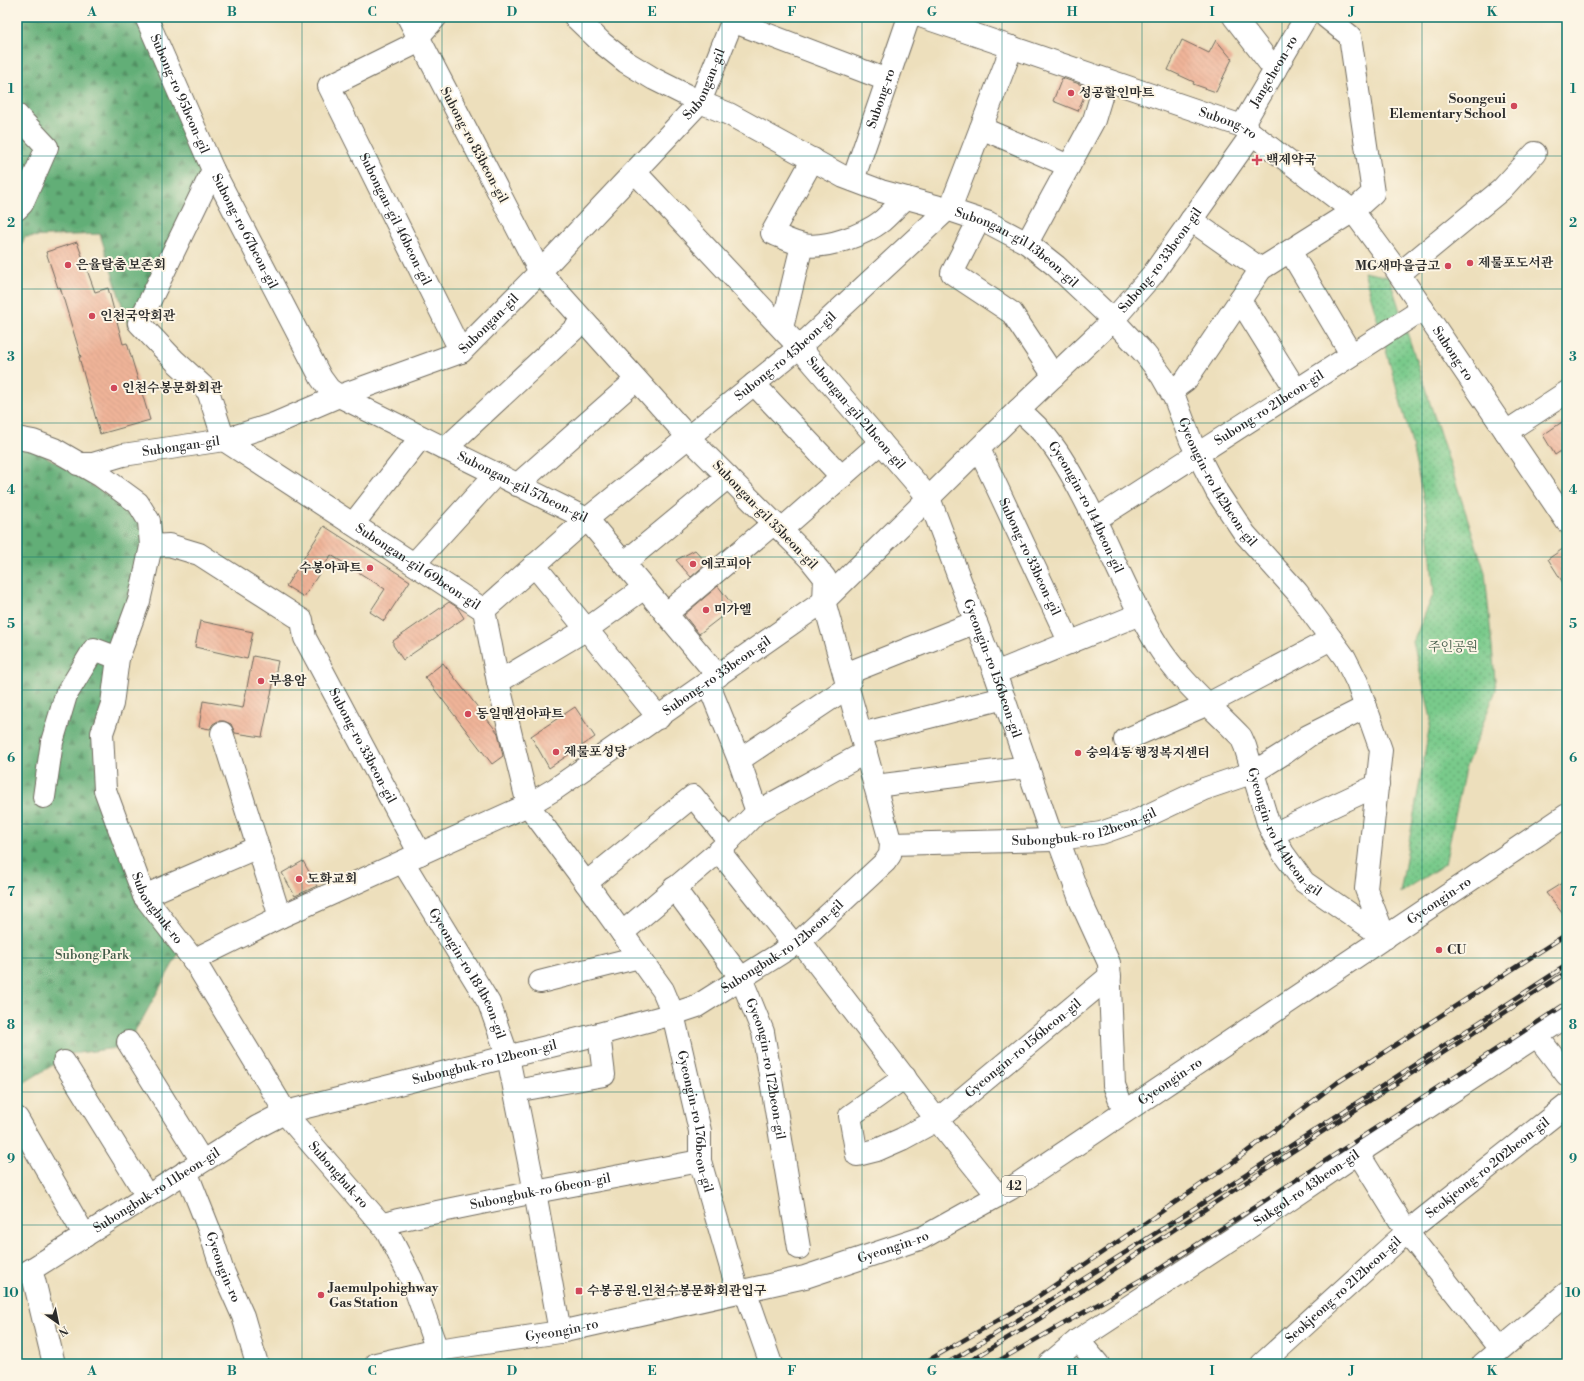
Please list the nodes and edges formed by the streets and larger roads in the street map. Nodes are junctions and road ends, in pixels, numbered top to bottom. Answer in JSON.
{"nodes":[{"id":1,"x":146,"y":17,"type":"edge"},
{"id":2,"x":408,"y":17,"type":"edge"},
{"id":3,"x":436,"y":17,"type":"edge"},
{"id":4,"x":575,"y":17,"type":"edge"},
{"id":5,"x":909,"y":17,"type":"edge"},
{"id":6,"x":923,"y":17,"type":"edge"},
{"id":7,"x":1234,"y":17,"type":"edge"},
{"id":8,"x":1306,"y":17,"type":"edge"},
{"id":9,"x":1326,"y":17,"type":"edge"},
{"id":10,"x":733,"y":19,"type":"edge"},
{"id":11,"x":418,"y":39,"type":"junction"},
{"id":12,"x":1012,"y":48,"type":"junction"},
{"id":13,"x":1275,"y":70,"type":"junction"},
{"id":14,"x":887,"y":80,"type":"junction"},
{"id":15,"x":1106,"y":80,"type":"junction"},
{"id":16,"x":700,"y":102,"type":"junction"},
{"id":17,"x":17,"y":116,"type":"edge"},
{"id":18,"x":981,"y":128,"type":"junction"},
{"id":19,"x":1247,"y":130,"type":"junction"},
{"id":20,"x":1535,"y":153,"type":"dead end"},
{"id":21,"x":812,"y":159,"type":"junction"},
{"id":22,"x":1069,"y":166,"type":"junction"},
{"id":23,"x":213,"y":170,"type":"junction"},
{"id":24,"x":635,"y":172,"type":"junction"},
{"id":25,"x":853,"y":180,"type":"junction"},
{"id":26,"x":906,"y":198,"type":"junction"},
{"id":27,"x":947,"y":209,"type":"junction"},
{"id":28,"x":17,"y":210,"type":"edge"},
{"id":29,"x":1353,"y":211,"type":"junction"},
{"id":30,"x":979,"y":220,"type":"junction"},
{"id":31,"x":1191,"y":220,"type":"junction"},
{"id":32,"x":1027,"y":243,"type":"junction"},
{"id":33,"x":802,"y":245,"type":"junction"},
{"id":34,"x":1290,"y":250,"type":"junction"},
{"id":35,"x":1261,"y":269,"type":"junction"},
{"id":36,"x":540,"y":272,"type":"junction"},
{"id":37,"x":1399,"y":274,"type":"junction"},
{"id":38,"x":1240,"y":300,"type":"junction"},
{"id":39,"x":1423,"y":309,"type":"junction"},
{"id":40,"x":583,"y":320,"type":"junction"},
{"id":41,"x":1113,"y":320,"type":"junction"},
{"id":42,"x":782,"y":328,"type":"junction"},
{"id":43,"x":799,"y":347,"type":"junction"},
{"id":44,"x":462,"y":352,"type":"junction"},
{"id":45,"x":1351,"y":354,"type":"junction"},
{"id":46,"x":1054,"y":376,"type":"junction"},
{"id":47,"x":636,"y":380,"type":"junction"},
{"id":48,"x":754,"y":384,"type":"junction"},
{"id":49,"x":1296,"y":390,"type":"junction"},
{"id":50,"x":1171,"y":391,"type":"junction"},
{"id":51,"x":1567,"y":392,"type":"edge"},
{"id":52,"x":339,"y":396,"type":"junction"},
{"id":53,"x":1018,"y":410,"type":"junction"},
{"id":54,"x":1506,"y":432,"type":"junction"},
{"id":55,"x":421,"y":437,"type":"junction"},
{"id":56,"x":17,"y":438,"type":"edge"},
{"id":57,"x":689,"y":438,"type":"junction"},
{"id":58,"x":224,"y":440,"type":"junction"},
{"id":59,"x":881,"y":442,"type":"junction"},
{"id":60,"x":445,"y":449,"type":"junction"},
{"id":61,"x":979,"y":449,"type":"junction"},
{"id":62,"x":1197,"y":454,"type":"junction"},
{"id":63,"x":78,"y":464,"type":"junction"},
{"id":64,"x":496,"y":474,"type":"junction"},
{"id":65,"x":728,"y":477,"type":"junction"},
{"id":66,"x":842,"y":477,"type":"junction"},
{"id":67,"x":517,"y":485,"type":"junction"},
{"id":68,"x":930,"y":498,"type":"junction"},
{"id":69,"x":587,"y":519,"type":"junction"},
{"id":70,"x":1095,"y":520,"type":"junction"},
{"id":71,"x":1567,"y":522,"type":"edge"},
{"id":72,"x":353,"y":524,"type":"junction"},
{"id":73,"x":778,"y":526,"type":"junction"},
{"id":74,"x":151,"y":546,"type":"junction"},
{"id":75,"x":624,"y":563,"type":"junction"},
{"id":76,"x":414,"y":564,"type":"junction"},
{"id":77,"x":534,"y":565,"type":"junction"},
{"id":78,"x":644,"y":588,"type":"junction"},
{"id":79,"x":824,"y":601,"type":"junction"},
{"id":80,"x":484,"y":610,"type":"junction"},
{"id":81,"x":666,"y":614,"type":"junction"},
{"id":82,"x":1140,"y":614,"type":"junction"},
{"id":83,"x":976,"y":622,"type":"junction"},
{"id":84,"x":587,"y":629,"type":"junction"},
{"id":85,"x":1331,"y":639,"type":"junction"},
{"id":86,"x":1070,"y":643,"type":"junction"},
{"id":87,"x":118,"y":658,"type":"junction"},
{"id":88,"x":995,"y":673,"type":"junction"},
{"id":89,"x":713,"y":679,"type":"junction"},
{"id":90,"x":498,"y":682,"type":"junction"},
{"id":91,"x":848,"y":686,"type":"junction"},
{"id":92,"x":1004,"y":698,"type":"junction"},
{"id":93,"x":1208,"y":704,"type":"junction"},
{"id":94,"x":1366,"y":707,"type":"junction"},
{"id":95,"x":658,"y":718,"type":"junction"},
{"id":96,"x":222,"y":733,"type":"dead end"},
{"id":97,"x":1125,"y":740,"type":"dead end"},
{"id":98,"x":863,"y":743,"type":"junction"},
{"id":99,"x":739,"y":760,"type":"junction"},
{"id":100,"x":1028,"y":767,"type":"junction"},
{"id":101,"x":1254,"y":772,"type":"junction"},
{"id":102,"x":1378,"y":785,"type":"junction"},
{"id":103,"x":875,"y":786,"type":"junction"},
{"id":104,"x":44,"y":797,"type":"dead end"},
{"id":105,"x":528,"y":805,"type":"junction"},
{"id":106,"x":757,"y":812,"type":"junction"},
{"id":107,"x":1567,"y":815,"type":"edge"},
{"id":108,"x":1273,"y":834,"type":"junction"},
{"id":109,"x":1055,"y":840,"type":"junction"},
{"id":110,"x":891,"y":844,"type":"junction"},
{"id":111,"x":724,"y":846,"type":"junction"},
{"id":112,"x":258,"y":847,"type":"junction"},
{"id":113,"x":412,"y":858,"type":"junction"},
{"id":114,"x":586,"y":883,"type":"junction"},
{"id":115,"x":674,"y":888,"type":"junction"},
{"id":116,"x":144,"y":896,"type":"junction"},
{"id":117,"x":280,"y":917,"type":"junction"},
{"id":118,"x":622,"y":934,"type":"junction"},
{"id":119,"x":1385,"y":938,"type":"junction"},
{"id":120,"x":797,"y":943,"type":"junction"},
{"id":121,"x":639,"y":957,"type":"junction"},
{"id":122,"x":193,"y":960,"type":"junction"},
{"id":123,"x":1110,"y":976,"type":"junction"},
{"id":124,"x":740,"y":978,"type":"junction"},
{"id":125,"x":540,"y":982,"type":"dead end"},
{"id":126,"x":673,"y":1014,"type":"junction"},
{"id":127,"x":1567,"y":1016,"type":"edge"},
{"id":128,"x":598,"y":1034,"type":"junction"},
{"id":129,"x":1533,"y":1038,"type":"junction"},
{"id":130,"x":128,"y":1042,"type":"dead end"},
{"id":131,"x":508,"y":1057,"type":"junction"},
{"id":132,"x":64,"y":1062,"type":"dead end"},
{"id":133,"x":1567,"y":1075,"type":"edge"},
{"id":134,"x":904,"y":1077,"type":"junction"},
{"id":135,"x":515,"y":1091,"type":"junction"},
{"id":136,"x":1567,"y":1105,"type":"edge"},
{"id":137,"x":286,"y":1112,"type":"junction"},
{"id":138,"x":1124,"y":1112,"type":"junction"},
{"id":139,"x":17,"y":1118,"type":"edge"},
{"id":140,"x":937,"y":1120,"type":"junction"},
{"id":141,"x":1358,"y":1153,"type":"junction"},
{"id":142,"x":700,"y":1161,"type":"junction"},
{"id":143,"x":194,"y":1166,"type":"junction"},
{"id":144,"x":535,"y":1192,"type":"junction"},
{"id":145,"x":147,"y":1196,"type":"junction"},
{"id":146,"x":998,"y":1196,"type":"junction"},
{"id":147,"x":382,"y":1225,"type":"junction"},
{"id":148,"x":1407,"y":1232,"type":"junction"},
{"id":149,"x":85,"y":1236,"type":"junction"},
{"id":150,"x":799,"y":1248,"type":"dead end"},
{"id":151,"x":23,"y":1270,"type":"edge"},
{"id":152,"x":742,"y":1291,"type":"junction"},
{"id":153,"x":1567,"y":1293,"type":"edge"},
{"id":154,"x":560,"y":1332,"type":"junction"},
{"id":155,"x":1078,"y":1340,"type":"junction"},
{"id":156,"x":1500,"y":1349,"type":"junction"},
{"id":157,"x":437,"y":1350,"type":"junction"},
{"id":158,"x":54,"y":1364,"type":"edge"},
{"id":159,"x":257,"y":1364,"type":"edge"},
{"id":160,"x":376,"y":1364,"type":"edge"},
{"id":161,"x":772,"y":1364,"type":"edge"},
{"id":162,"x":1050,"y":1364,"type":"edge"},
{"id":163,"x":1098,"y":1364,"type":"edge"},
{"id":164,"x":1262,"y":1364,"type":"edge"},
{"id":165,"x":1483,"y":1364,"type":"edge"}],
"edges":[{"from":1,"to":23,"type":"street","name":"Subong-ro 95beon-gil"},
{"from":2,"to":11,"type":"street","name":"Subong-ro 83beon-gil"},
{"from":3,"to":11,"type":"street"},
{"from":4,"to":16,"type":"street","name":"Subongan-gil 13beon-gil"},
{"from":5,"to":14,"type":"street","name":"Subong-ro"},
{"from":6,"to":12,"type":"street","name":"Subong-ro"},
{"from":7,"to":13,"type":"street"},
{"from":8,"to":13,"type":"street","name":"Jangcheon-ro"},
{"from":9,"to":29,"type":"street"},
{"from":10,"to":14,"type":"street","name":"Subongan-gil"},
{"from":10,"to":16,"type":"street","name":"Subongan-gil"},
{"from":11,"to":36,"type":"street","name":"Subong-ro 83beon-gil"},
{"from":11,"to":44,"type":"street","name":"Subongan-gil 46beon-gil"},
{"from":12,"to":15,"type":"street","name":"Subong-ro"},
{"from":12,"to":18,"type":"street","name":"Subong-ro 45beon-gil"},
{"from":13,"to":19,"type":"street","name":"Jangcheon-ro"},
{"from":14,"to":25,"type":"street","name":"Subong-ro"},
{"from":15,"to":19,"type":"street","name":"Subong-ro"},
{"from":15,"to":22,"type":"street"},
{"from":16,"to":21,"type":"street","name":"Subongan-gil 13beon-gil"},
{"from":16,"to":24,"type":"street","name":"Subongan-gil"},
{"from":17,"to":28,"type":"street"},
{"from":18,"to":22,"type":"street"},
{"from":18,"to":27,"type":"street","name":"Subong-ro 45beon-gil"},
{"from":19,"to":29,"type":"street","name":"Subong-ro"},
{"from":19,"to":31,"type":"street","name":"Subong-ro 33beon-gil"},
{"from":20,"to":37,"type":"street"},
{"from":21,"to":25,"type":"street","name":"Subongan-gil 13beon-gil"},
{"from":21,"to":33,"type":"street"},
{"from":22,"to":32,"type":"street"},
{"from":23,"to":52,"type":"street","name":"Subong-ro 67beon-gil"},
{"from":23,"to":58,"type":"street","name":"Subong-ro 67beon-gil"},
{"from":24,"to":36,"type":"street","name":"Subongan-gil"},
{"from":24,"to":42,"type":"street","name":"Subongan-gil 21beon-gil"},
{"from":25,"to":26,"type":"street","name":"Subongan-gil 13beon-gil"},
{"from":26,"to":27,"type":"street","name":"Subongan-gil 13beon-gil"},
{"from":26,"to":33,"type":"street"},
{"from":27,"to":30,"type":"street","name":"Subongan-gil 13beon-gil"},
{"from":27,"to":43,"type":"street","name":"Subong-ro 45beon-gil"},
{"from":29,"to":34,"type":"street"},
{"from":29,"to":37,"type":"street","name":"Subong-ro"},
{"from":30,"to":32,"type":"street","name":"Subongan-gil 13beon-gil"},
{"from":30,"to":46,"type":"street"},
{"from":31,"to":35,"type":"street"},
{"from":31,"to":41,"type":"street","name":"Subong-ro 33beon-gil"},
{"from":32,"to":41,"type":"street","name":"Subongan-gil 13beon-gil"},
{"from":33,"to":42,"type":"street"},
{"from":34,"to":35,"type":"street"},
{"from":34,"to":45,"type":"street"},
{"from":35,"to":38,"type":"street"},
{"from":36,"to":40,"type":"street","name":"Subongan-gil 35beon-gil"},
{"from":36,"to":44,"type":"street","name":"Subongan-gil"},
{"from":37,"to":39,"type":"street","name":"Subong-ro"},
{"from":38,"to":49,"type":"street"},
{"from":38,"to":50,"type":"street"},
{"from":39,"to":45,"type":"street","name":"Subong-ro 21beon-gil"},
{"from":39,"to":54,"type":"street","name":"Subong-ro"},
{"from":40,"to":47,"type":"street","name":"Subongan-gil 35beon-gil"},
{"from":40,"to":60,"type":"street"},
{"from":41,"to":46,"type":"street","name":"Subong-ro 33beon-gil"},
{"from":41,"to":50,"type":"street","name":"Gyeongin-ro 142beon-gil"},
{"from":42,"to":43,"type":"street","name":"Subongan-gil 21beon-gil"},
{"from":43,"to":48,"type":"street","name":"Subong-ro 45beon-gil"},
{"from":43,"to":59,"type":"street","name":"Subongan-gil 21beon-gil"},
{"from":44,"to":52,"type":"street","name":"Subongan-gil"},
{"from":45,"to":49,"type":"street","name":"Subong-ro 21beon-gil"},
{"from":46,"to":53,"type":"street","name":"Subong-ro 33beon-gil"},
{"from":47,"to":57,"type":"street","name":"Subongan-gil 35beon-gil"},
{"from":47,"to":67,"type":"street"},
{"from":48,"to":57,"type":"street","name":"Subong-ro 45beon-gil"},
{"from":48,"to":66,"type":"street"},
{"from":49,"to":62,"type":"street","name":"Subong-ro 21beon-gil"},
{"from":50,"to":62,"type":"street","name":"Gyeongin-ro 142beon-gil"},
{"from":51,"to":54,"type":"street"},
{"from":52,"to":55,"type":"street","name":"Subongan-gil 57beon-gil"},
{"from":52,"to":58,"type":"street","name":"Subongan-gil"},
{"from":53,"to":61,"type":"street","name":"Subong-ro 33beon-gil"},
{"from":53,"to":70,"type":"street","name":"Gyeongin-ro 144beon-gil"},
{"from":54,"to":71,"type":"street","name":"Subong-ro"},
{"from":55,"to":60,"type":"street","name":"Subongan-gil 57beon-gil"},
{"from":55,"to":72,"type":"street"},
{"from":56,"to":63,"type":"street","name":"Subongbuk-ro"},
{"from":57,"to":65,"type":"street","name":"Subongan-gil 35beon-gil"},
{"from":57,"to":69,"type":"street","name":"Subong-ro 45beon-gil"},
{"from":58,"to":63,"type":"street","name":"Subongan-gil"},
{"from":58,"to":72,"type":"street","name":"Subongan-gil 69beon-gil"},
{"from":59,"to":66,"type":"street"},
{"from":59,"to":68,"type":"street","name":"Subongan-gil 21beon-gil"},
{"from":60,"to":64,"type":"street","name":"Subongan-gil 57beon-gil"},
{"from":61,"to":68,"type":"street","name":"Subong-ro 33beon-gil"},
{"from":61,"to":86,"type":"street","name":"Subong-ro 33beon-gil"},
{"from":62,"to":70,"type":"street","name":"Subong-ro 21beon-gil"},
{"from":62,"to":85,"type":"street","name":"Gyeongin-ro 142beon-gil"},
{"from":63,"to":74,"type":"street","name":"Subongbuk-ro"},
{"from":64,"to":67,"type":"street","name":"Subongan-gil 57beon-gil"},
{"from":64,"to":76,"type":"street"},
{"from":65,"to":73,"type":"street","name":"Subongan-gil 35beon-gil"},
{"from":65,"to":75,"type":"street"},
{"from":66,"to":73,"type":"street"},
{"from":67,"to":69,"type":"street","name":"Subongan-gil 57beon-gil"},
{"from":68,"to":79,"type":"street","name":"Subong-ro 33beon-gil"},
{"from":68,"to":83,"type":"street","name":"Gyeongin-ro 156beon-gil"},
{"from":69,"to":75,"type":"street","name":"Subongan-gil 57beon-gil"},
{"from":69,"to":77,"type":"street","name":"Subong-ro 45beon-gil"},
{"from":70,"to":82,"type":"street","name":"Gyeongin-ro 144beon-gil"},
{"from":72,"to":76,"type":"street","name":"Subongan-gil 69beon-gil"},
{"from":73,"to":79,"type":"street","name":"Subongan-gil 35beon-gil"},
{"from":73,"to":81,"type":"street"},
{"from":74,"to":87,"type":"street","name":"Subongbuk-ro"},
{"from":74,"to":113,"type":"street","name":"Subong-ro 33beon-gil"},
{"from":75,"to":78,"type":"street","name":"Subongan-gil 57beon-gil"},
{"from":76,"to":80,"type":"street","name":"Subongan-gil 69beon-gil"},
{"from":77,"to":80,"type":"street","name":"Subong-ro 45beon-gil"},
{"from":77,"to":84,"type":"street"},
{"from":78,"to":81,"type":"street","name":"Subongan-gil 57beon-gil"},
{"from":78,"to":84,"type":"street"},
{"from":79,"to":89,"type":"street","name":"Subong-ro 33beon-gil"},
{"from":79,"to":91,"type":"street","name":"Subongan-gil 35beon-gil"},
{"from":80,"to":90,"type":"street","name":"Subongan-gil 69beon-gil"},
{"from":81,"to":89,"type":"street","name":"Subongan-gil 57beon-gil"},
{"from":82,"to":86,"type":"street"},
{"from":82,"to":93,"type":"street","name":"Gyeongin-ro 144beon-gil"},
{"from":83,"to":88,"type":"street","name":"Gyeongin-ro 156beon-gil"},
{"from":83,"to":91,"type":"street"},
{"from":84,"to":90,"type":"street"},
{"from":84,"to":95,"type":"street"},
{"from":85,"to":93,"type":"street"},
{"from":85,"to":94,"type":"street","name":"Gyeongin-ro 142beon-gil"},
{"from":86,"to":88,"type":"street"},
{"from":87,"to":104,"type":"street"},
{"from":87,"to":116,"type":"street","name":"Subongbuk-ro"},
{"from":88,"to":92,"type":"street","name":"Gyeongin-ro 156beon-gil"},
{"from":89,"to":95,"type":"street","name":"Subong-ro 33beon-gil"},
{"from":89,"to":99,"type":"street","name":"Subongan-gil 57beon-gil"},
{"from":90,"to":105,"type":"street","name":"Subongan-gil 69beon-gil"},
{"from":91,"to":98,"type":"street","name":"Subongan-gil 35beon-gil"},
{"from":91,"to":99,"type":"street"},
{"from":92,"to":98,"type":"street"},
{"from":92,"to":100,"type":"street","name":"Gyeongin-ro 156beon-gil"},
{"from":93,"to":97,"type":"street"},
{"from":93,"to":101,"type":"street","name":"Gyeongin-ro 144beon-gil"},
{"from":94,"to":101,"type":"street"},
{"from":94,"to":102,"type":"street","name":"Gyeongin-ro 142beon-gil"},
{"from":95,"to":105,"type":"street","name":"Subong-ro 33beon-gil"},
{"from":96,"to":112,"type":"street"},
{"from":98,"to":103,"type":"street","name":"Subongan-gil 35beon-gil"},
{"from":98,"to":106,"type":"street"},
{"from":99,"to":106,"type":"street","name":"Subongan-gil 57beon-gil"},
{"from":100,"to":103,"type":"street"},
{"from":100,"to":109,"type":"street","name":"Gyeongin-ro 156beon-gil"},
{"from":101,"to":108,"type":"street","name":"Gyeongin-ro 144beon-gil"},
{"from":101,"to":109,"type":"street","name":"Subongbuk-ro 12beon-gil"},
{"from":102,"to":108,"type":"street"},
{"from":102,"to":119,"type":"street","name":"Gyeongin-ro 142beon-gil"},
{"from":103,"to":110,"type":"street","name":"Subongan-gil 35beon-gil"},
{"from":105,"to":113,"type":"street","name":"Subong-ro 33beon-gil"},
{"from":105,"to":114,"type":"street","name":"Gyeongin-ro 176beon-gil"},
{"from":106,"to":111,"type":"street"},
{"from":107,"to":119,"type":"street","name":"Gyeongin-ro","number":"42"},
{"from":108,"to":119,"type":"street","name":"Gyeongin-ro 144beon-gil"},
{"from":109,"to":110,"type":"street","name":"Subongbuk-ro 12beon-gil"},
{"from":109,"to":123,"type":"street","name":"Gyeongin-ro 156beon-gil"},
{"from":110,"to":120,"type":"street","name":"Subongbuk-ro 12beon-gil"},
{"from":111,"to":114,"type":"street"},
{"from":111,"to":115,"type":"street"},
{"from":111,"to":120,"type":"street"},
{"from":112,"to":116,"type":"street"},
{"from":112,"to":117,"type":"street"},
{"from":113,"to":117,"type":"street","name":"Subong-ro 33beon-gil"},
{"from":113,"to":131,"type":"street","name":"Gyeongin-ro 184beon-gil"},
{"from":114,"to":118,"type":"street","name":"Gyeongin-ro 176beon-gil"},
{"from":115,"to":118,"type":"street"},
{"from":115,"to":124,"type":"street","name":"Gyeongin-ro 172beon-gil"},
{"from":116,"to":122,"type":"street","name":"Subongbuk-ro"},
{"from":117,"to":122,"type":"street","name":"Subong-ro 33beon-gil"},
{"from":118,"to":121,"type":"street","name":"Gyeongin-ro 176beon-gil"},
{"from":119,"to":138,"type":"street","name":"Gyeongin-ro","number":"42"},
{"from":120,"to":124,"type":"street","name":"Subongbuk-ro 12beon-gil"},
{"from":120,"to":134,"type":"street"},
{"from":121,"to":125,"type":"street"},
{"from":121,"to":126,"type":"street","name":"Gyeongin-ro 176beon-gil"},
{"from":122,"to":137,"type":"street","name":"Subongbuk-ro"},
{"from":123,"to":138,"type":"street","name":"Gyeongin-ro 156beon-gil"},
{"from":123,"to":140,"type":"street","name":"Gyeongin-ro 156beon-gil"},
{"from":124,"to":126,"type":"street","name":"Subongbuk-ro 12beon-gil"},
{"from":124,"to":150,"type":"street","name":"Gyeongin-ro 172beon-gil"},
{"from":126,"to":128,"type":"street","name":"Subongbuk-ro 12beon-gil"},
{"from":126,"to":142,"type":"street","name":"Gyeongin-ro 176beon-gil"},
{"from":127,"to":129,"type":"street","name":"Sukgol-ro 43beon-gil"},
{"from":128,"to":131,"type":"street","name":"Subongbuk-ro 12beon-gil"},
{"from":128,"to":135,"type":"street"},
{"from":129,"to":133,"type":"street"},
{"from":129,"to":141,"type":"street","name":"Sukgol-ro 43beon-gil"},
{"from":130,"to":143,"type":"street","name":"Gyeongin-ro"},
{"from":131,"to":135,"type":"street","name":"Gyeongin-ro 184beon-gil"},
{"from":131,"to":137,"type":"street","name":"Subongbuk-ro 12beon-gil"},
{"from":132,"to":145,"type":"street"},
{"from":134,"to":140,"type":"street"},
{"from":134,"to":140,"type":"street","name":"Gyeongin-ro 156beon-gil"},
{"from":135,"to":144,"type":"street","name":"Gyeongin-ro 184beon-gil"},
{"from":136,"to":148,"type":"street","name":"Seokjeong-ro 202beon-gil"},
{"from":137,"to":143,"type":"street","name":"Subongbuk-ro 11beon-gil"},
{"from":137,"to":147,"type":"street","name":"Subongbuk-ro"},
{"from":138,"to":146,"type":"street","name":"Gyeongin-ro","number":"42"},
{"from":139,"to":149,"type":"street"},
{"from":140,"to":146,"type":"street"},
{"from":141,"to":148,"type":"street","name":"Seokjeong-ro 212beon-gil"},
{"from":141,"to":155,"type":"street","name":"Sukgol-ro 43beon-gil"},
{"from":142,"to":144,"type":"street","name":"Subongbuk-ro 6beon-gil"},
{"from":142,"to":152,"type":"street","name":"Gyeongin-ro 176beon-gil"},
{"from":143,"to":145,"type":"street","name":"Subongbuk-ro 11beon-gil"},
{"from":143,"to":159,"type":"street","name":"Gyeongin-ro"},
{"from":144,"to":147,"type":"street","name":"Subongbuk-ro 6beon-gil"},
{"from":144,"to":154,"type":"street","name":"Gyeongin-ro 184beon-gil"},
{"from":145,"to":149,"type":"street","name":"Subongbuk-ro 11beon-gil"},
{"from":146,"to":152,"type":"street","name":"Gyeongin-ro","number":"42"},
{"from":147,"to":157,"type":"street","name":"Subongbuk-ro"},
{"from":148,"to":156,"type":"street","name":"Seokjeong-ro 212beon-gil"},
{"from":148,"to":164,"type":"street","name":"Seokjeong-ro 212beon-gil"},
{"from":149,"to":151,"type":"street","name":"Subongbuk-ro 11beon-gil"},
{"from":151,"to":158,"type":"street"},
{"from":152,"to":154,"type":"street","name":"Gyeongin-ro","number":"42"},
{"from":152,"to":161,"type":"street"},
{"from":153,"to":156,"type":"street"},
{"from":154,"to":157,"type":"street","name":"Gyeongin-ro","number":"42"},
{"from":155,"to":162,"type":"street","name":"Sukgol-ro 43beon-gil"},
{"from":155,"to":163,"type":"street"},
{"from":156,"to":165,"type":"street"},
{"from":157,"to":160,"type":"street","name":"Gyeongin-ro","number":"42"}]}
